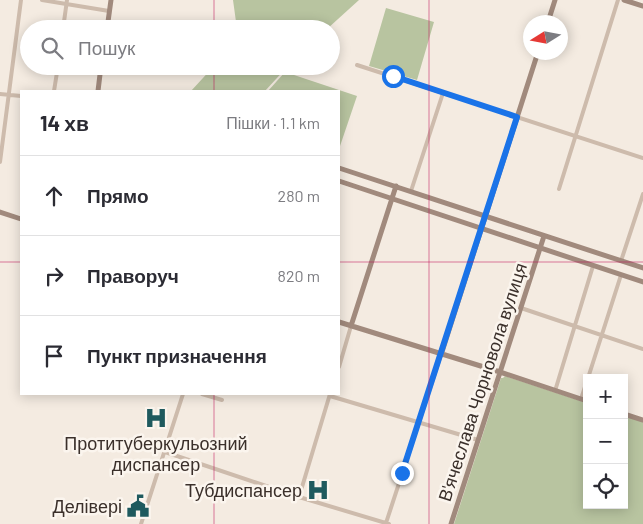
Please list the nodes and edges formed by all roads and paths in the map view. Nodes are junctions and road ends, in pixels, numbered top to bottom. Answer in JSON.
{"nodes":[{"id":1,"x":21,"y":0,"type":"edge"},
{"id":2,"x":42,"y":0,"type":"edge"},
{"id":3,"x":111,"y":0,"type":"edge"},
{"id":4,"x":555,"y":0,"type":"edge"},
{"id":5,"x":618,"y":0,"type":"edge"},
{"id":6,"x":624,"y":0,"type":"edge"},
{"id":7,"x":67,"y":2,"type":"edge"},
{"id":8,"x":643,"y":6,"type":"edge"},
{"id":9,"x":109,"y":11,"type":"junction"},
{"id":10,"x":550,"y":15,"type":"edge"},
{"id":11,"x":64,"y":20,"type":"edge"},
{"id":12,"x":108,"y":20,"type":"edge"},
{"id":13,"x":535,"y":60,"type":"edge"},
{"id":14,"x":357,"y":65,"type":"dead end"},
{"id":15,"x":57,"y":75,"type":"edge"},
{"id":16,"x":100,"y":75,"type":"edge"},
{"id":17,"x":54,"y":90,"type":"edge"},
{"id":18,"x":98,"y":90,"type":"edge"},
{"id":19,"x":443,"y":93,"type":"junction"},
{"id":20,"x":0,"y":94,"type":"edge"},
{"id":21,"x":10,"y":94,"type":"junction"},
{"id":22,"x":20,"y":96,"type":"edge"},
{"id":23,"x":517,"y":117,"type":"junction"},
{"id":24,"x":577,"y":136,"type":"junction"},
{"id":25,"x":643,"y":158,"type":"edge"},
{"id":26,"x":0,"y":162,"type":"edge"},
{"id":27,"x":340,"y":168,"type":"edge"},
{"id":28,"x":340,"y":181,"type":"edge"},
{"id":29,"x":396,"y":186,"type":"junction"},
{"id":30,"x":559,"y":189,"type":"dead end"},
{"id":31,"x":411,"y":191,"type":"junction"},
{"id":32,"x":643,"y":194,"type":"edge"},
{"id":33,"x":392,"y":199,"type":"junction"},
{"id":34,"x":0,"y":212,"type":"edge"},
{"id":35,"x":485,"y":216,"type":"junction"},
{"id":36,"x":20,"y":219,"type":"edge"},
{"id":37,"x":481,"y":229,"type":"junction"},
{"id":38,"x":544,"y":236,"type":"junction"},
{"id":39,"x":540,"y":248,"type":"junction"},
{"id":40,"x":621,"y":260,"type":"junction"},
{"id":41,"x":593,"y":266,"type":"junction"},
{"id":42,"x":643,"y":268,"type":"edge"},
{"id":43,"x":621,"y":274,"type":"junction"},
{"id":44,"x":643,"y":282,"type":"edge"},
{"id":45,"x":521,"y":308,"type":"junction"},
{"id":46,"x":340,"y":322,"type":"edge"},
{"id":47,"x":351,"y":326,"type":"junction"},
{"id":48,"x":575,"y":326,"type":"junction"},
{"id":49,"x":601,"y":334,"type":"junction"},
{"id":50,"x":643,"y":348,"type":"edge"},
{"id":51,"x":441,"y":354,"type":"junction"},
{"id":52,"x":340,"y":364,"type":"edge"},
{"id":53,"x":500,"y":372,"type":"junction"},
{"id":54,"x":589,"y":374,"type":"edge"},
{"id":55,"x":555,"y":391,"type":"junction"},
{"id":56,"x":183,"y":395,"type":"edge"},
{"id":57,"x":205,"y":395,"type":"edge"},
{"id":58,"x":330,"y":395,"type":"edge"},
{"id":59,"x":222,"y":400,"type":"dead end"},
{"id":60,"x":583,"y":400,"type":"edge"},
{"id":61,"x":628,"y":415,"type":"edge"},
{"id":62,"x":643,"y":420,"type":"edge"},
{"id":63,"x":419,"y":423,"type":"junction"},
{"id":64,"x":478,"y":440,"type":"junction"},
{"id":65,"x":164,"y":452,"type":"junction"},
{"id":66,"x":299,"y":497,"type":"junction"},
{"id":67,"x":388,"y":523,"type":"edge"},
{"id":68,"x":141,"y":524,"type":"edge"},
{"id":69,"x":451,"y":524,"type":"edge"}],
"edges":[{"from":1,"to":21,"type":"street"},
{"from":2,"to":7,"type":"street"},
{"from":3,"to":9,"type":"street"},
{"from":4,"to":10,"type":"street"},
{"from":5,"to":24,"type":"street"},
{"from":6,"to":8,"type":"street"},
{"from":7,"to":9,"type":"street"},
{"from":7,"to":11,"type":"street"},
{"from":9,"to":12,"type":"street"},
{"from":13,"to":23,"type":"street"},
{"from":14,"to":19,"type":"street"},
{"from":15,"to":17,"type":"street"},
{"from":16,"to":18,"type":"street"},
{"from":19,"to":23,"type":"street"},
{"from":19,"to":31,"type":"street"},
{"from":20,"to":21,"type":"street"},
{"from":21,"to":22,"type":"street"},
{"from":21,"to":26,"type":"street"},
{"from":23,"to":24,"type":"street"},
{"from":23,"to":35,"type":"street"},
{"from":24,"to":25,"type":"street"},
{"from":24,"to":30,"type":"street"},
{"from":27,"to":29,"type":"street"},
{"from":28,"to":33,"type":"street"},
{"from":29,"to":31,"type":"street"},
{"from":29,"to":33,"type":"street"},
{"from":31,"to":35,"type":"street"},
{"from":32,"to":40,"type":"street"},
{"from":33,"to":37,"type":"street"},
{"from":33,"to":47,"type":"street"},
{"from":34,"to":36,"type":"street"},
{"from":35,"to":37,"type":"street"},
{"from":35,"to":38,"type":"street"},
{"from":37,"to":39,"type":"street"},
{"from":37,"to":51,"type":"street"},
{"from":38,"to":39,"type":"street","name":"В'ячеслава Чорновола вулиця"},
{"from":38,"to":40,"type":"street"},
{"from":39,"to":41,"type":"street"},
{"from":39,"to":45,"type":"street","name":"В'ячеслава Чорновола вулиця"},
{"from":40,"to":42,"type":"street"},
{"from":41,"to":43,"type":"street"},
{"from":41,"to":48,"type":"street"},
{"from":43,"to":44,"type":"street"},
{"from":43,"to":49,"type":"street"},
{"from":45,"to":48,"type":"street"},
{"from":45,"to":53,"type":"street","name":"В'ячеслава Чорновола вулиця"},
{"from":46,"to":47,"type":"street"},
{"from":47,"to":51,"type":"street"},
{"from":47,"to":52,"type":"street"},
{"from":48,"to":49,"type":"street"},
{"from":48,"to":55,"type":"street"},
{"from":49,"to":50,"type":"street"},
{"from":49,"to":54,"type":"street"},
{"from":51,"to":53,"type":"street"},
{"from":51,"to":63,"type":"street"},
{"from":53,"to":55,"type":"street"},
{"from":53,"to":64,"type":"street","name":"В'ячеслава Чорновола вулиця"},
{"from":55,"to":60,"type":"street"},
{"from":56,"to":65,"type":"street"},
{"from":57,"to":59,"type":"street"},
{"from":58,"to":63,"type":"street"},
{"from":58,"to":66,"type":"street"},
{"from":61,"to":62,"type":"street"},
{"from":63,"to":64,"type":"street"},
{"from":63,"to":67,"type":"street"},
{"from":64,"to":69,"type":"street","name":"В'ячеслава Чорновола вулиця"},
{"from":65,"to":66,"type":"street"},
{"from":65,"to":68,"type":"street"},
{"from":66,"to":67,"type":"street"}]}
